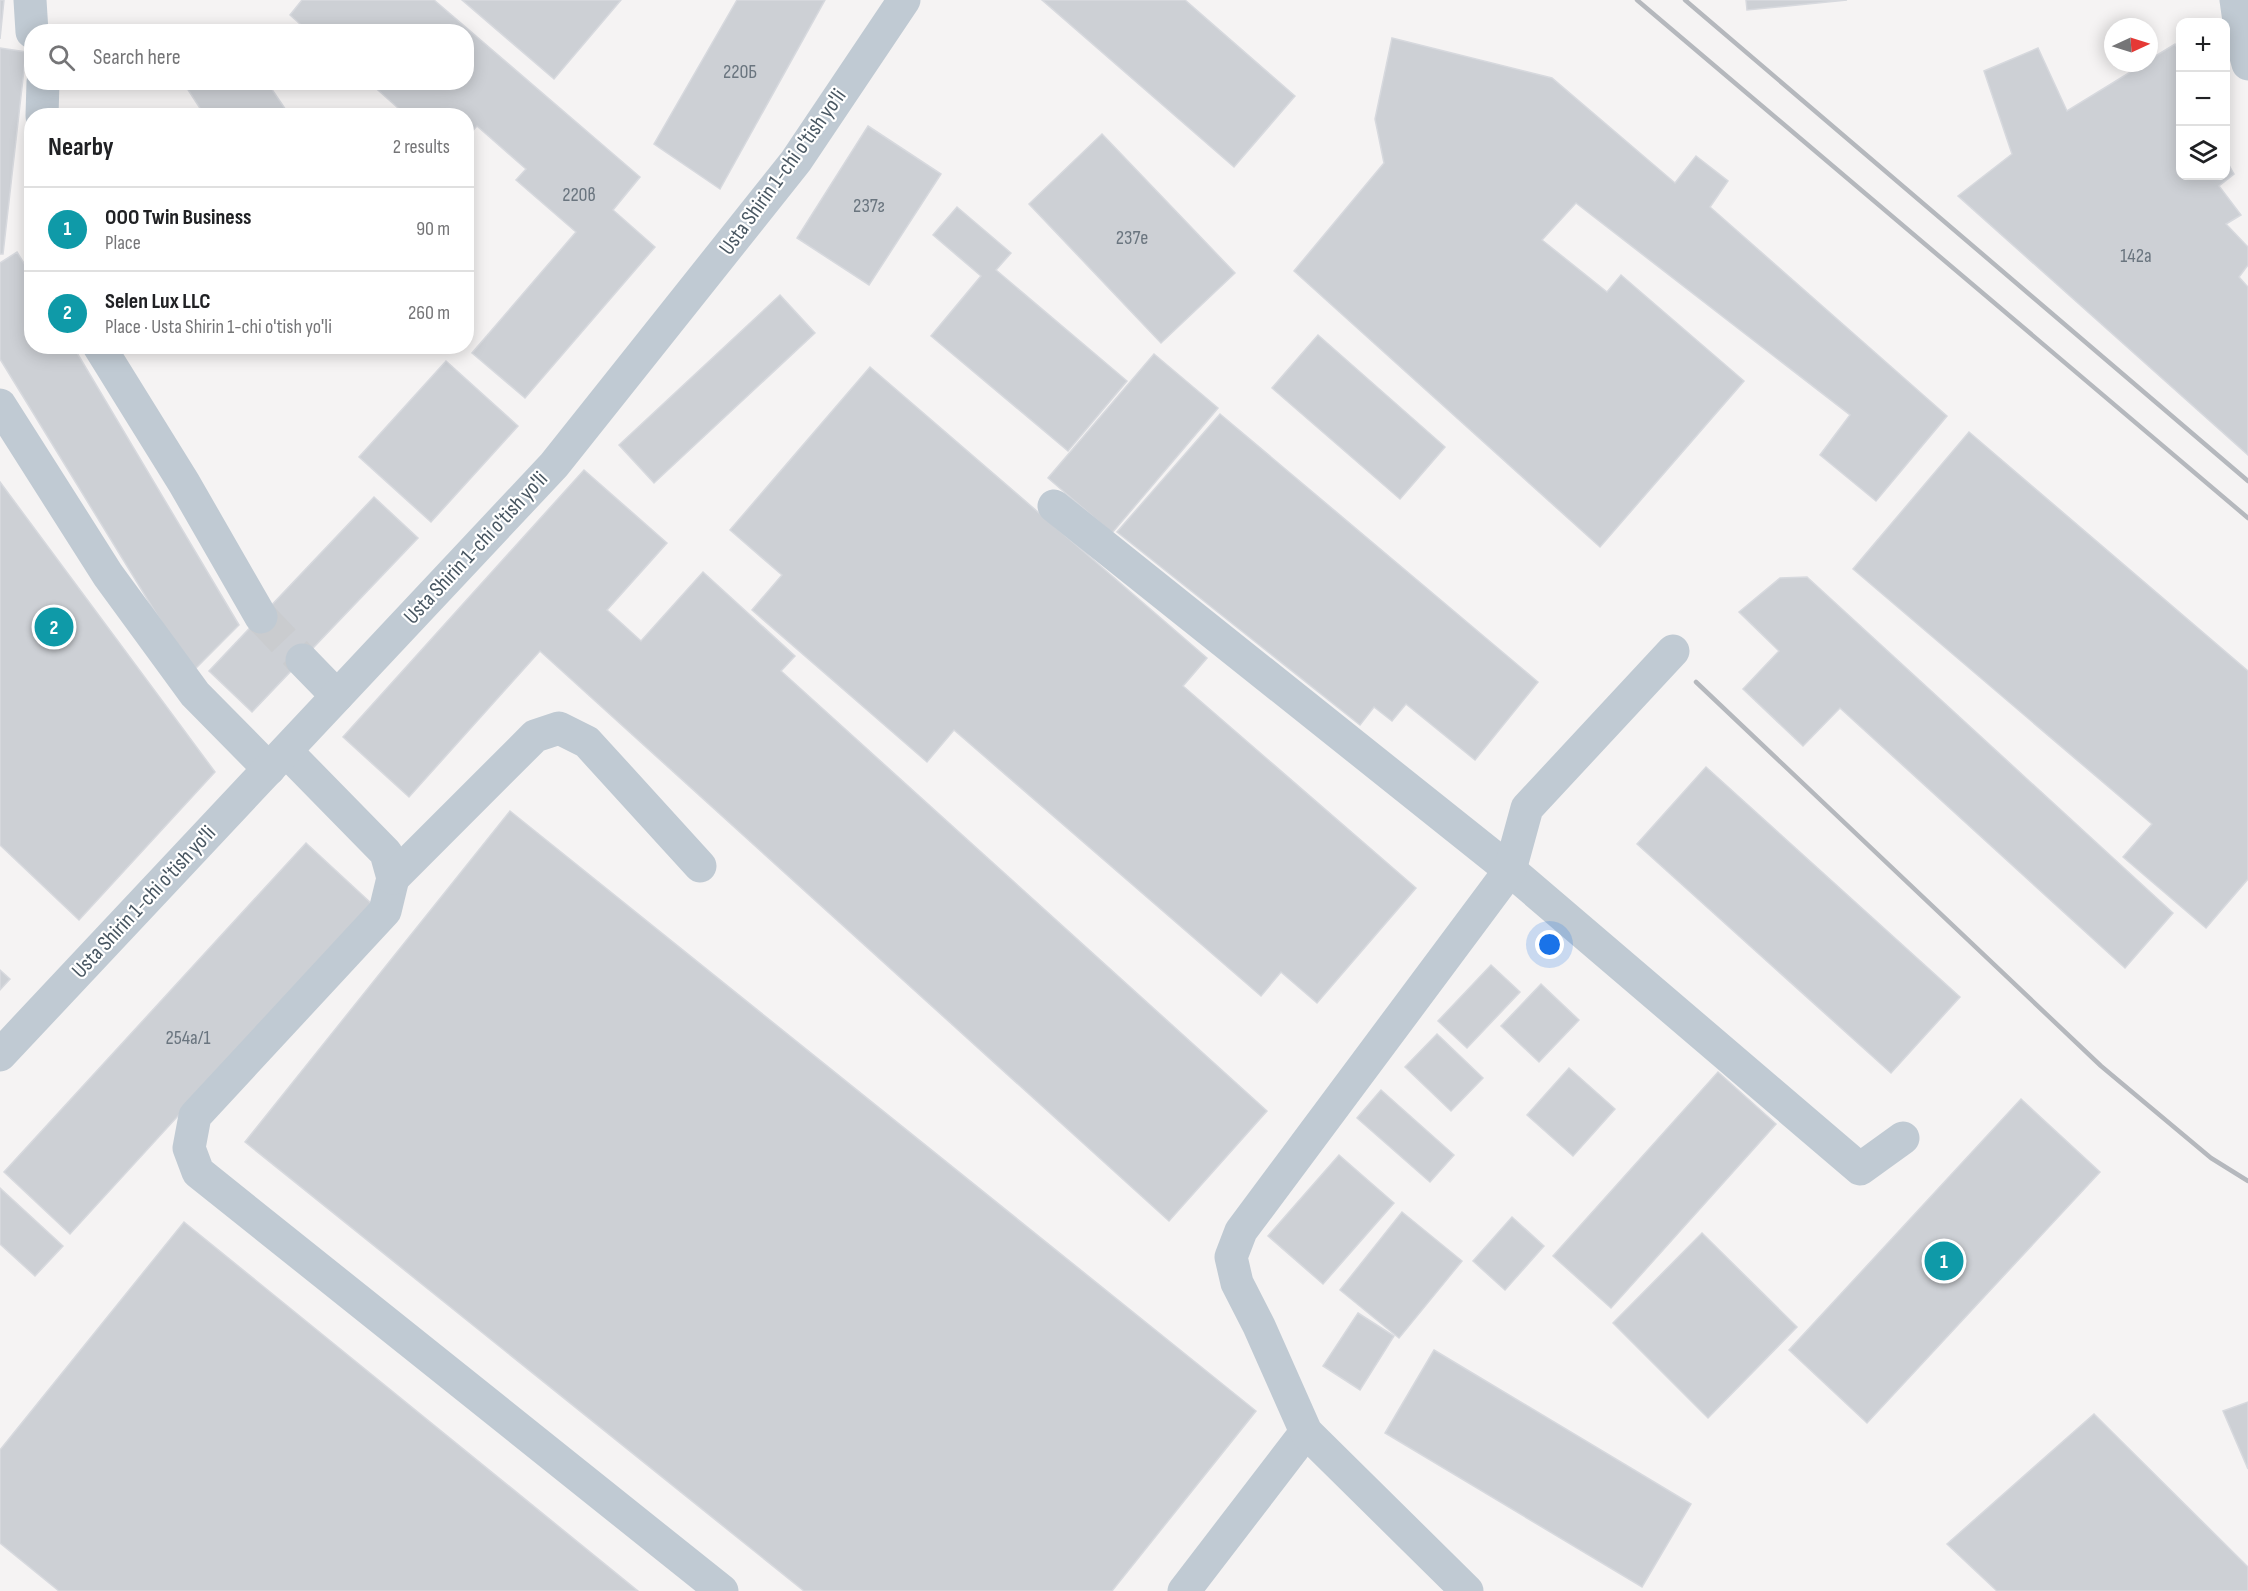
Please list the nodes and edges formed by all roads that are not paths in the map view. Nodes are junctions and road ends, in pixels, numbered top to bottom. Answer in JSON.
{"nodes":[{"id":1,"x":30,"y":0,"type":"edge"},
{"id":2,"x":903,"y":0,"type":"edge"},
{"id":3,"x":2236,"y":0,"type":"edge"},
{"id":4,"x":32,"y":24,"type":"edge"},
{"id":5,"x":2248,"y":64,"type":"edge"},
{"id":6,"x":43,"y":90,"type":"edge"},
{"id":7,"x":42,"y":108,"type":"edge"},
{"id":8,"x":104,"y":354,"type":"edge"},
{"id":9,"x":0,"y":405,"type":"edge"},
{"id":10,"x":1054,"y":506,"type":"dead end"},
{"id":11,"x":261,"y":617,"type":"tunnel mouth"},
{"id":12,"x":1673,"y":651,"type":"dead end"},
{"id":13,"x":302,"y":660,"type":"tunnel mouth"},
{"id":14,"x":337,"y":696,"type":"junction"},
{"id":15,"x":277,"y":760,"type":"junction"},
{"id":16,"x":700,"y":866,"type":"dead end"},
{"id":17,"x":1510,"y":870,"type":"junction"},
{"id":18,"x":393,"y":878,"type":"junction"},
{"id":19,"x":0,"y":1055,"type":"edge"},
{"id":20,"x":1903,"y":1138,"type":"dead end"},
{"id":21,"x":1306,"y":1432,"type":"junction"},
{"id":22,"x":722,"y":1591,"type":"edge"},
{"id":23,"x":1184,"y":1591,"type":"edge"},
{"id":24,"x":1467,"y":1591,"type":"edge"}],
"edges":[{"from":1,"to":4,"type":"street"},
{"from":2,"to":14,"type":"street","name":"Usta Shirin 1-chi o'tish yo'li"},
{"from":3,"to":5,"type":"street"},
{"from":6,"to":7,"type":"street"},
{"from":8,"to":11,"type":"street"},
{"from":9,"to":15,"type":"street"},
{"from":10,"to":17,"type":"street"},
{"from":12,"to":17,"type":"street"},
{"from":13,"to":14,"type":"street"},
{"from":14,"to":15,"type":"street","name":"Usta Shirin 1-chi o'tish yo'li"},
{"from":15,"to":18,"type":"street"},
{"from":15,"to":19,"type":"street","name":"Usta Shirin 1-chi o'tish yo'li"},
{"from":16,"to":18,"type":"street"},
{"from":17,"to":20,"type":"street"},
{"from":17,"to":21,"type":"street"},
{"from":18,"to":22,"type":"street"},
{"from":21,"to":23,"type":"street"},
{"from":21,"to":24,"type":"street"}]}
